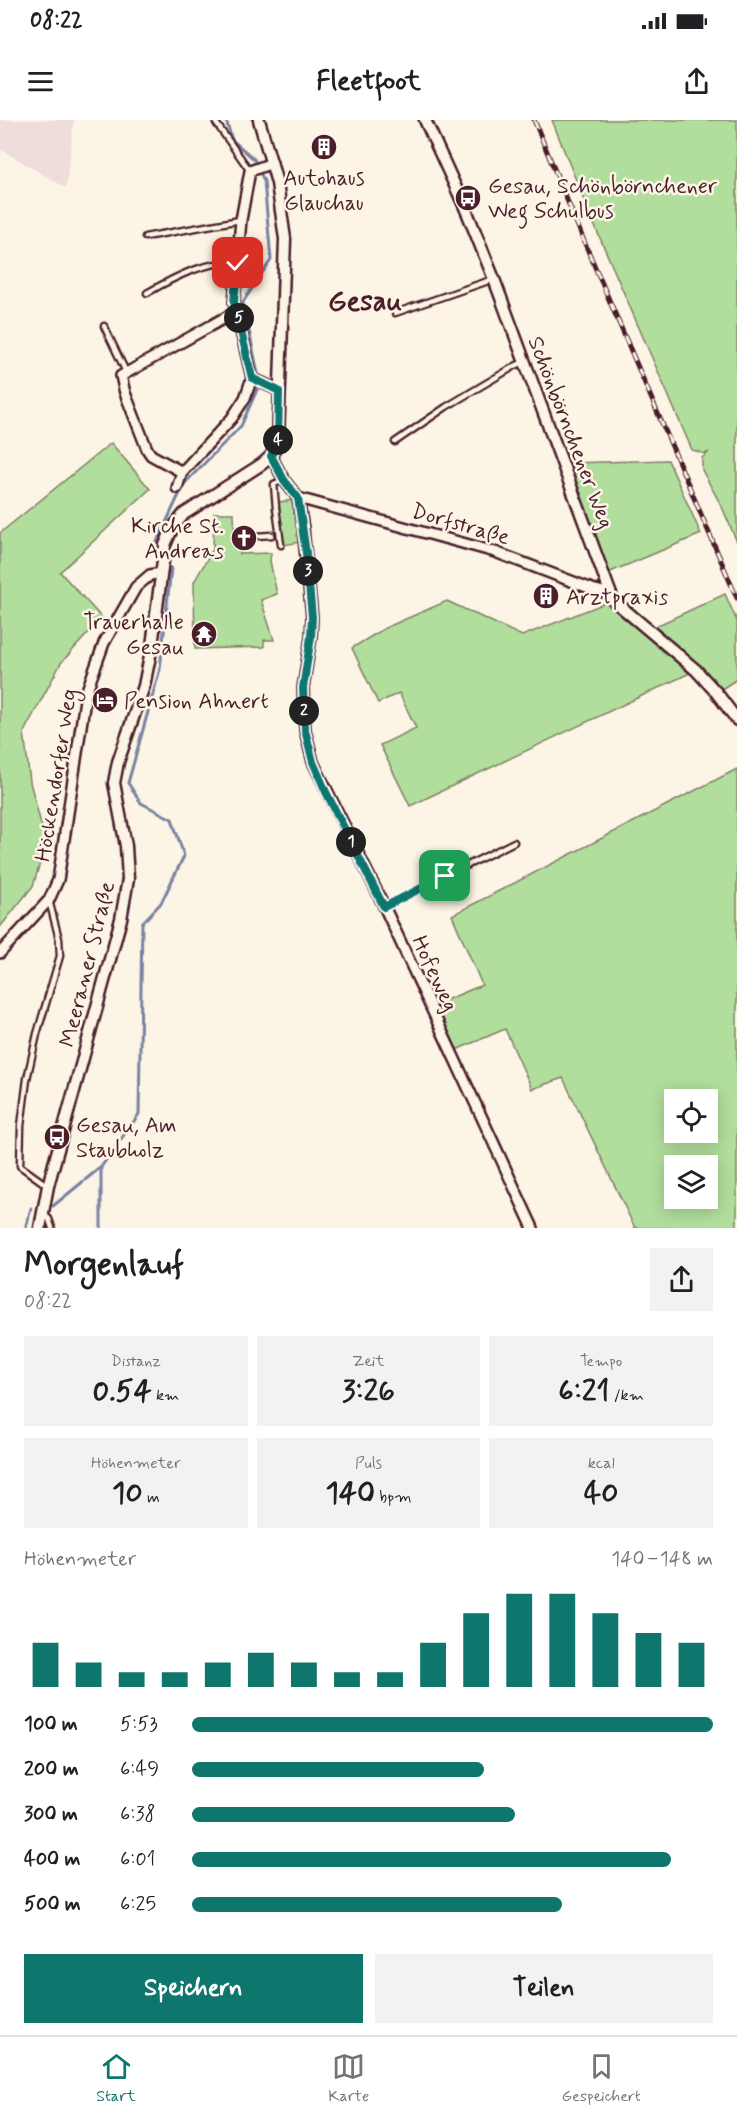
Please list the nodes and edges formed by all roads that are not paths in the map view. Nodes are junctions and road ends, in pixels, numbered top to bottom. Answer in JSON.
{"nodes":[{"id":1,"x":259,"y":120,"type":"edge"},
{"id":2,"x":425,"y":120,"type":"edge"},
{"id":3,"x":216,"y":123,"type":"dead end"},
{"id":4,"x":272,"y":163,"type":"junction"},
{"id":5,"x":250,"y":171,"type":"junction"},
{"id":6,"x":242,"y":220,"type":"junction"},
{"id":7,"x":145,"y":237,"type":"dead end"},
{"id":8,"x":238,"y":263,"type":"junction"},
{"id":9,"x":494,"y":279,"type":"junction"},
{"id":10,"x":147,"y":293,"type":"dead end"},
{"id":11,"x":237,"y":311,"type":"junction"},
{"id":12,"x":395,"y":313,"type":"dead end"},
{"id":13,"x":104,"y":326,"type":"dead end"},
{"id":14,"x":524,"y":362,"type":"junction"},
{"id":15,"x":126,"y":372,"type":"junction"},
{"id":16,"x":257,"y":380,"type":"junction"},
{"id":17,"x":279,"y":391,"type":"junction"},
{"id":18,"x":394,"y":442,"type":"dead end"},
{"id":19,"x":271,"y":456,"type":"junction"},
{"id":20,"x":182,"y":472,"type":"junction"},
{"id":21,"x":284,"y":480,"type":"junction"},
{"id":22,"x":177,"y":488,"type":"dead end"},
{"id":23,"x":298,"y":498,"type":"junction"},
{"id":24,"x":272,"y":535,"type":"dead end"},
{"id":25,"x":256,"y":536,"type":"dead end"},
{"id":26,"x":281,"y":545,"type":"dead end"},
{"id":27,"x":160,"y":573,"type":"junction"},
{"id":28,"x":611,"y":594,"type":"junction"},
{"id":29,"x":737,"y":720,"type":"edge"},
{"id":30,"x":514,"y":842,"type":"dead end"},
{"id":31,"x":49,"y":900,"type":"junction"},
{"id":32,"x":384,"y":907,"type":"junction"},
{"id":33,"x":0,"y":953,"type":"edge"},
{"id":34,"x":48,"y":1186,"type":"junction"},
{"id":35,"x":42,"y":1212,"type":"junction"},
{"id":36,"x":40,"y":1228,"type":"edge"},
{"id":37,"x":52,"y":1228,"type":"edge"},
{"id":38,"x":533,"y":1228,"type":"edge"}],
"edges":[{"from":1,"to":4,"type":"street"},
{"from":2,"to":9,"type":"street","name":"Schönbörnchener Weg"},
{"from":3,"to":5,"type":"lane"},
{"from":4,"to":5,"type":"street"},
{"from":4,"to":17,"type":"street"},
{"from":5,"to":6,"type":"street"},
{"from":6,"to":7,"type":"lane"},
{"from":6,"to":8,"type":"street"},
{"from":8,"to":10,"type":"lane"},
{"from":8,"to":11,"type":"street"},
{"from":9,"to":12,"type":"lane"},
{"from":9,"to":14,"type":"street","name":"Schönbörnchener Weg"},
{"from":11,"to":15,"type":"street"},
{"from":11,"to":16,"type":"street"},
{"from":13,"to":15,"type":"lane"},
{"from":14,"to":18,"type":"lane"},
{"from":14,"to":28,"type":"street","name":"Schönbörnchener Weg"},
{"from":15,"to":20,"type":"street"},
{"from":16,"to":17,"type":"street"},
{"from":16,"to":20,"type":"street"},
{"from":17,"to":19,"type":"street"},
{"from":19,"to":21,"type":"street","name":"Hofeweg"},
{"from":19,"to":27,"type":"street","name":"Meeraner Straße"},
{"from":20,"to":22,"type":"street"},
{"from":21,"to":23,"type":"street","name":"Hofeweg"},
{"from":21,"to":26,"type":"lane"},
{"from":23,"to":28,"type":"street","name":"Dorfstraße"},
{"from":23,"to":32,"type":"street","name":"Hofeweg"},
{"from":24,"to":25,"type":"lane"},
{"from":27,"to":31,"type":"street","name":"Höckendorfer Weg"},
{"from":27,"to":34,"type":"street","name":"Meeraner Straße"},
{"from":28,"to":29,"type":"street","name":"Schönbörnchener Weg"},
{"from":30,"to":32,"type":"lane"},
{"from":31,"to":33,"type":"street","name":"Höckendorfer Weg"},
{"from":31,"to":34,"type":"lane"},
{"from":32,"to":38,"type":"street","name":"Hofeweg"},
{"from":34,"to":35,"type":"street","name":"Meeraner Straße"},
{"from":35,"to":36,"type":"street","name":"Meeraner Straße"},
{"from":35,"to":37,"type":"lane"}]}
